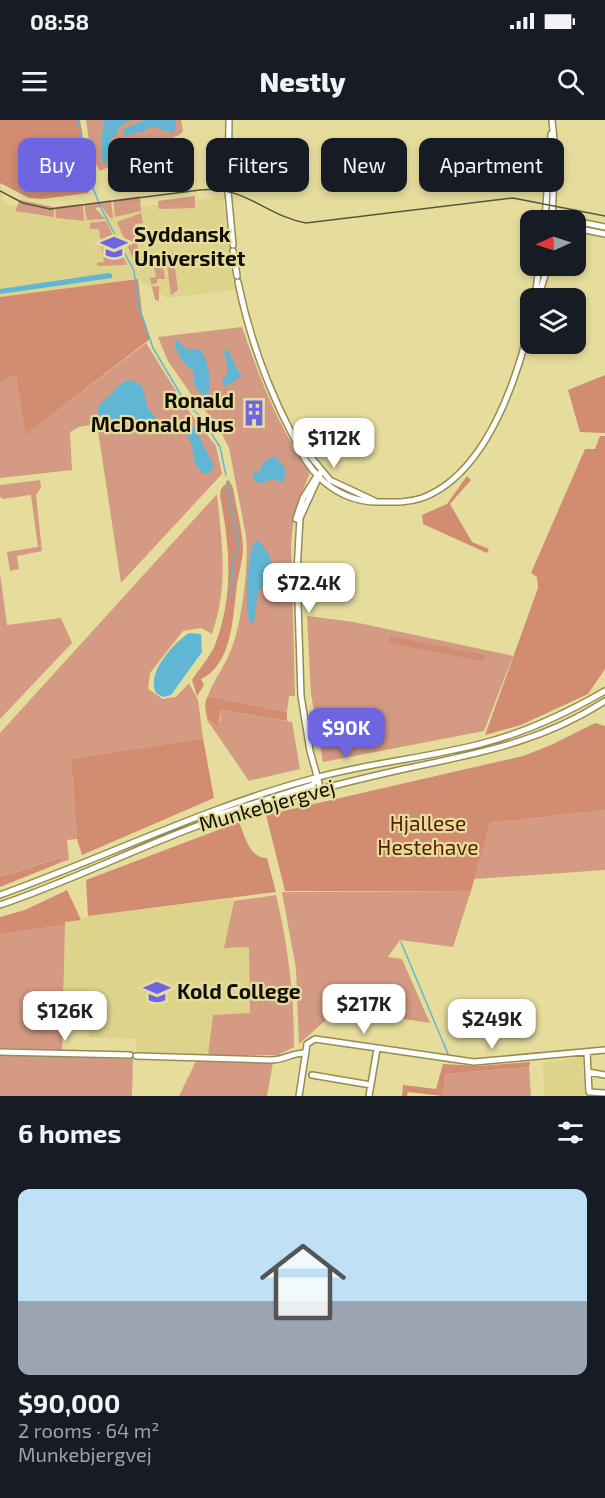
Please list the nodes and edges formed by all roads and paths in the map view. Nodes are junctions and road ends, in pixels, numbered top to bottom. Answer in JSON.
{"nodes":[{"id":1,"x":229,"y":120,"type":"edge"},
{"id":2,"x":552,"y":120,"type":"edge"},
{"id":3,"x":550,"y":210,"type":"edge"},
{"id":4,"x":551,"y":210,"type":"edge"},
{"id":5,"x":586,"y":224,"type":"edge"},
{"id":6,"x":586,"y":226,"type":"edge"},
{"id":7,"x":605,"y":227,"type":"edge"},
{"id":8,"x":586,"y":229,"type":"edge"},
{"id":9,"x":605,"y":234,"type":"edge"},
{"id":10,"x":521,"y":354,"type":"edge"},
{"id":11,"x":319,"y":475,"type":"junction"},
{"id":12,"x":344,"y":495,"type":"junction"},
{"id":13,"x":377,"y":502,"type":"junction"},
{"id":14,"x":298,"y":532,"type":"junction"},
{"id":15,"x":605,"y":691,"type":"edge"},
{"id":16,"x":605,"y":701,"type":"edge"},
{"id":17,"x":316,"y":777,"type":"junction"},
{"id":18,"x":321,"y":790,"type":"junction"},
{"id":19,"x":187,"y":830,"type":"junction"},
{"id":20,"x":0,"y":895,"type":"edge"},
{"id":21,"x":0,"y":905,"type":"edge"},
{"id":22,"x":377,"y":1049,"type":"junction"},
{"id":23,"x":605,"y":1050,"type":"edge"},
{"id":24,"x":0,"y":1052,"type":"edge"},
{"id":25,"x":587,"y":1052,"type":"junction"},
{"id":26,"x":306,"y":1053,"type":"junction"},
{"id":27,"x":588,"y":1072,"type":"junction"},
{"id":28,"x":605,"y":1075,"type":"edge"},
{"id":29,"x":312,"y":1076,"type":"dead end"},
{"id":30,"x":371,"y":1085,"type":"junction"},
{"id":31,"x":605,"y":1093,"type":"edge"},
{"id":32,"x":300,"y":1096,"type":"edge"},
{"id":33,"x":369,"y":1096,"type":"edge"}],
"edges":[{"from":1,"to":11,"type":"street"},
{"from":2,"to":3,"type":"street"},
{"from":2,"to":4,"type":"street"},
{"from":5,"to":7,"type":"street"},
{"from":6,"to":7,"type":"street"},
{"from":8,"to":9,"type":"street"},
{"from":10,"to":13,"type":"street"},
{"from":11,"to":12,"type":"street"},
{"from":11,"to":13,"type":"street"},
{"from":11,"to":14,"type":"street"},
{"from":12,"to":13,"type":"street"},
{"from":12,"to":14,"type":"street"},
{"from":14,"to":17,"type":"street"},
{"from":15,"to":17,"type":"street","name":"Munkebjergvej"},
{"from":16,"to":18,"type":"street","name":"Munkebjergvej"},
{"from":17,"to":18,"type":"street"},
{"from":17,"to":19,"type":"street"},
{"from":17,"to":20,"type":"street","name":"Munkebjergvej"},
{"from":18,"to":19,"type":"street","name":"Munkebjergvej"},
{"from":19,"to":21,"type":"street","name":"Munkebjergvej"},
{"from":22,"to":25,"type":"street"},
{"from":22,"to":26,"type":"street"},
{"from":22,"to":30,"type":"street"},
{"from":23,"to":25,"type":"street"},
{"from":24,"to":26,"type":"street"},
{"from":25,"to":27,"type":"street"},
{"from":26,"to":32,"type":"street"},
{"from":27,"to":28,"type":"street"},
{"from":27,"to":31,"type":"street"},
{"from":29,"to":30,"type":"street"},
{"from":30,"to":33,"type":"street"}]}
